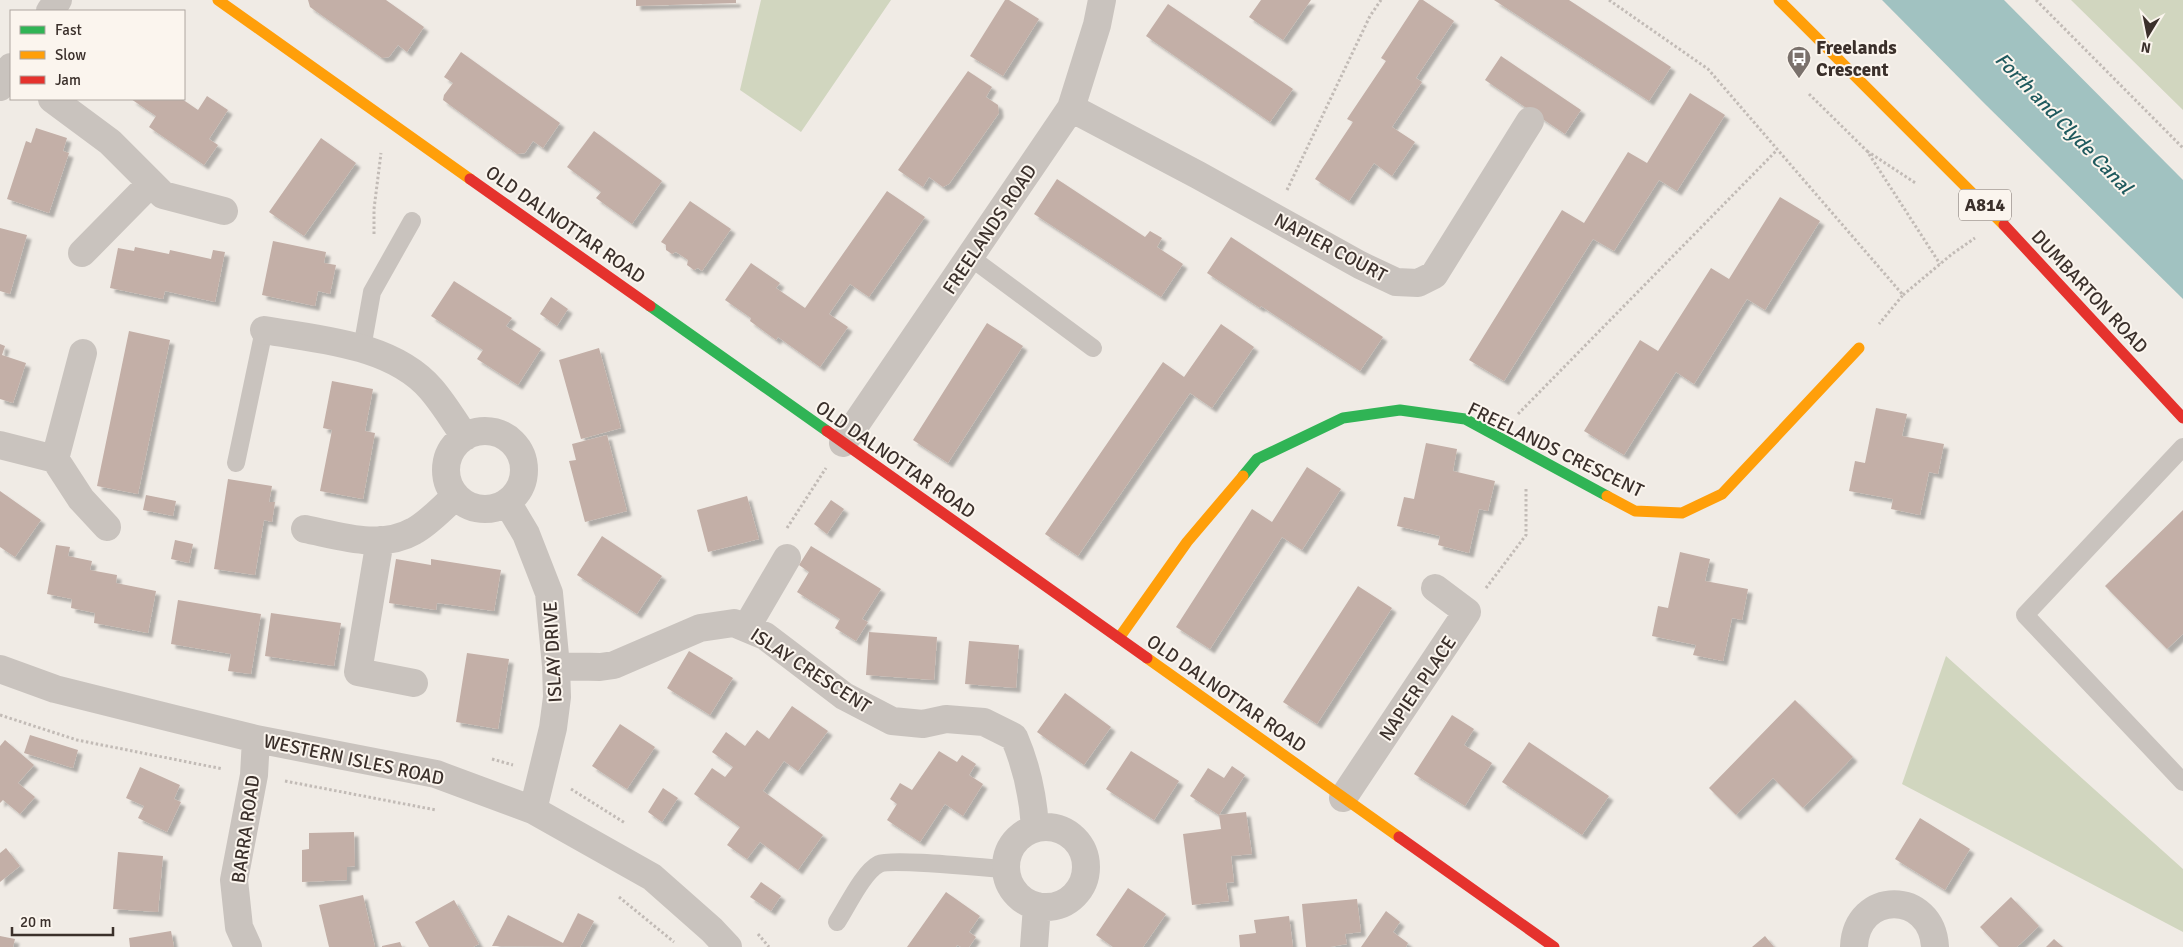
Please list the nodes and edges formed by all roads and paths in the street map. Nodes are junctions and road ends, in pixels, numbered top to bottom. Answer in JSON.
{"nodes":[{"id":1,"x":218,"y":0,"type":"edge"},
{"id":2,"x":1102,"y":0,"type":"edge"},
{"id":3,"x":1381,"y":0,"type":"edge"},
{"id":4,"x":1609,"y":0,"type":"edge"},
{"id":5,"x":1779,"y":0,"type":"edge"},
{"id":6,"x":2036,"y":0,"type":"edge"},
{"id":7,"x":10,"y":69,"type":"edge"},
{"id":8,"x":0,"y":86,"type":"edge"},
{"id":9,"x":1809,"y":94,"type":"dead end"},
{"id":10,"x":53,"y":100,"type":"edge"},
{"id":11,"x":1071,"y":108,"type":"junction"},
{"id":12,"x":385,"y":118,"type":"junction"},
{"id":13,"x":1530,"y":121,"type":"dead end"},
{"id":14,"x":2183,"y":148,"type":"edge"},
{"id":15,"x":1777,"y":150,"type":"junction"},
{"id":16,"x":151,"y":182,"type":"junction"},
{"id":17,"x":224,"y":211,"type":"dead end"},
{"id":18,"x":1273,"y":217,"type":"junction"},
{"id":19,"x":412,"y":221,"type":"dead end"},
{"id":20,"x":374,"y":236,"type":"dead end"},
{"id":21,"x":1976,"y":238,"type":"dead end"},
{"id":22,"x":82,"y":253,"type":"dead end"},
{"id":23,"x":970,"y":257,"type":"junction"},
{"id":24,"x":1940,"y":264,"type":"junction"},
{"id":25,"x":1903,"y":296,"type":"junction"},
{"id":26,"x":264,"y":330,"type":"joint"},
{"id":27,"x":362,"y":348,"type":"junction"},
{"id":28,"x":1093,"y":348,"type":"dead end"},
{"id":29,"x":1859,"y":348,"type":"joint"},
{"id":30,"x":83,"y":353,"type":"dead end"},
{"id":31,"x":2183,"y":418,"type":"edge"},
{"id":32,"x":1496,"y":436,"type":"junction"},
{"id":33,"x":465,"y":437,"type":"junction"},
{"id":34,"x":844,"y":443,"type":"junction"},
{"id":35,"x":0,"y":445,"type":"edge"},
{"id":36,"x":2183,"y":446,"type":"edge"},
{"id":37,"x":1531,"y":456,"type":"junction"},
{"id":38,"x":54,"y":459,"type":"junction"},
{"id":39,"x":236,"y":463,"type":"dead end"},
{"id":40,"x":456,"y":496,"type":"junction"},
{"id":41,"x":507,"y":502,"type":"junction"},
{"id":42,"x":107,"y":527,"type":"dead end"},
{"id":43,"x":305,"y":529,"type":"dead end"},
{"id":44,"x":380,"y":540,"type":"junction"},
{"id":45,"x":787,"y":558,"type":"joint"},
{"id":46,"x":1435,"y":588,"type":"dead end"},
{"id":47,"x":1468,"y":612,"type":"junction"},
{"id":48,"x":746,"y":628,"type":"junction"},
{"id":49,"x":1119,"y":638,"type":"junction"},
{"id":50,"x":556,"y":666,"type":"junction"},
{"id":51,"x":0,"y":669,"type":"edge"},
{"id":52,"x":414,"y":683,"type":"dead end"},
{"id":53,"x":0,"y":715,"type":"edge"},
{"id":54,"x":256,"y":739,"type":"junction"},
{"id":55,"x":254,"y":775,"type":"junction"},
{"id":56,"x":2183,"y":782,"type":"edge"},
{"id":57,"x":1343,"y":798,"type":"junction"},
{"id":58,"x":533,"y":810,"type":"junction"},
{"id":59,"x":441,"y":811,"type":"dead end"},
{"id":60,"x":1035,"y":827,"type":"junction"},
{"id":61,"x":1005,"y":869,"type":"junction"},
{"id":62,"x":614,"y":893,"type":"dead end"},
{"id":63,"x":1037,"y":906,"type":"junction"},
{"id":64,"x":837,"y":922,"type":"dead end"},
{"id":65,"x":248,"y":947,"type":"edge"},
{"id":66,"x":680,"y":947,"type":"edge"},
{"id":67,"x":728,"y":947,"type":"edge"},
{"id":68,"x":1034,"y":947,"type":"edge"},
{"id":69,"x":1554,"y":947,"type":"edge"},
{"id":70,"x":1854,"y":947,"type":"edge"},
{"id":71,"x":1935,"y":947,"type":"edge"}],
"edges":[{"from":1,"to":12,"type":"street","name":"OLD DALNOTTAR ROAD"},
{"from":2,"to":11,"type":"street","name":"FREELANDS ROAD"},
{"from":3,"to":18,"type":"path"},
{"from":4,"to":15,"type":"path"},
{"from":5,"to":31,"type":"street","name":"DUMBARTON ROAD","number":"A814"},
{"from":6,"to":14,"type":"path"},
{"from":7,"to":8,"type":"street"},
{"from":9,"to":24,"type":"path"},
{"from":10,"to":16,"type":"street"},
{"from":11,"to":18,"type":"street","name":"NAPIER COURT"},
{"from":11,"to":23,"type":"street","name":"FREELANDS ROAD"},
{"from":12,"to":20,"type":"path"},
{"from":12,"to":34,"type":"street","name":"OLD DALNOTTAR ROAD"},
{"from":13,"to":18,"type":"street","name":"NAPIER COURT"},
{"from":15,"to":25,"type":"path"},
{"from":15,"to":32,"type":"path"},
{"from":16,"to":17,"type":"street"},
{"from":16,"to":22,"type":"street"},
{"from":19,"to":27,"type":"lane"},
{"from":21,"to":24,"type":"path"},
{"from":23,"to":28,"type":"lane"},
{"from":23,"to":34,"type":"street","name":"FREELANDS ROAD"},
{"from":24,"to":25,"type":"path"},
{"from":25,"to":29,"type":"path"},
{"from":26,"to":27,"type":"street"},
{"from":26,"to":39,"type":"lane"},
{"from":27,"to":33,"type":"street"},
{"from":29,"to":37,"type":"street","name":"FREELANDS CRESCENT"},
{"from":30,"to":38,"type":"street"},
{"from":32,"to":37,"type":"street","name":"FREELANDS CRESCENT"},
{"from":32,"to":49,"type":"street","name":"FREELANDS CRESCENT"},
{"from":33,"to":40,"type":"street"},
{"from":33,"to":41,"type":"street"},
{"from":34,"to":45,"type":"path"},
{"from":34,"to":49,"type":"street","name":"OLD DALNOTTAR ROAD"},
{"from":35,"to":38,"type":"street"},
{"from":36,"to":56,"type":"lane"},
{"from":37,"to":47,"type":"path"},
{"from":38,"to":42,"type":"street"},
{"from":40,"to":41,"type":"street"},
{"from":40,"to":44,"type":"street"},
{"from":41,"to":50,"type":"street","name":"ISLAY DRIVE"},
{"from":43,"to":44,"type":"street"},
{"from":44,"to":52,"type":"street"},
{"from":45,"to":48,"type":"street"},
{"from":46,"to":47,"type":"street"},
{"from":47,"to":57,"type":"street","name":"NAPIER PLACE"},
{"from":48,"to":50,"type":"street","name":"ISLAY CRESCENT"},
{"from":48,"to":60,"type":"street","name":"ISLAY CRESCENT"},
{"from":49,"to":57,"type":"street","name":"OLD DALNOTTAR ROAD"},
{"from":50,"to":58,"type":"street","name":"ISLAY DRIVE"},
{"from":51,"to":54,"type":"street","name":"WESTERN ISLES ROAD"},
{"from":53,"to":55,"type":"path"},
{"from":54,"to":55,"type":"street","name":"BARRA ROAD"},
{"from":54,"to":58,"type":"street","name":"WESTERN ISLES ROAD"},
{"from":55,"to":59,"type":"path"},
{"from":55,"to":65,"type":"street","name":"BARRA ROAD"},
{"from":57,"to":69,"type":"street","name":"OLD DALNOTTAR ROAD"},
{"from":58,"to":67,"type":"street","name":"WESTERN ISLES ROAD"},
{"from":60,"to":61,"type":"street"},
{"from":60,"to":63,"type":"street"},
{"from":61,"to":63,"type":"street"},
{"from":61,"to":64,"type":"lane"},
{"from":62,"to":66,"type":"path"},
{"from":63,"to":68,"type":"street"},
{"from":70,"to":71,"type":"street"}]}
